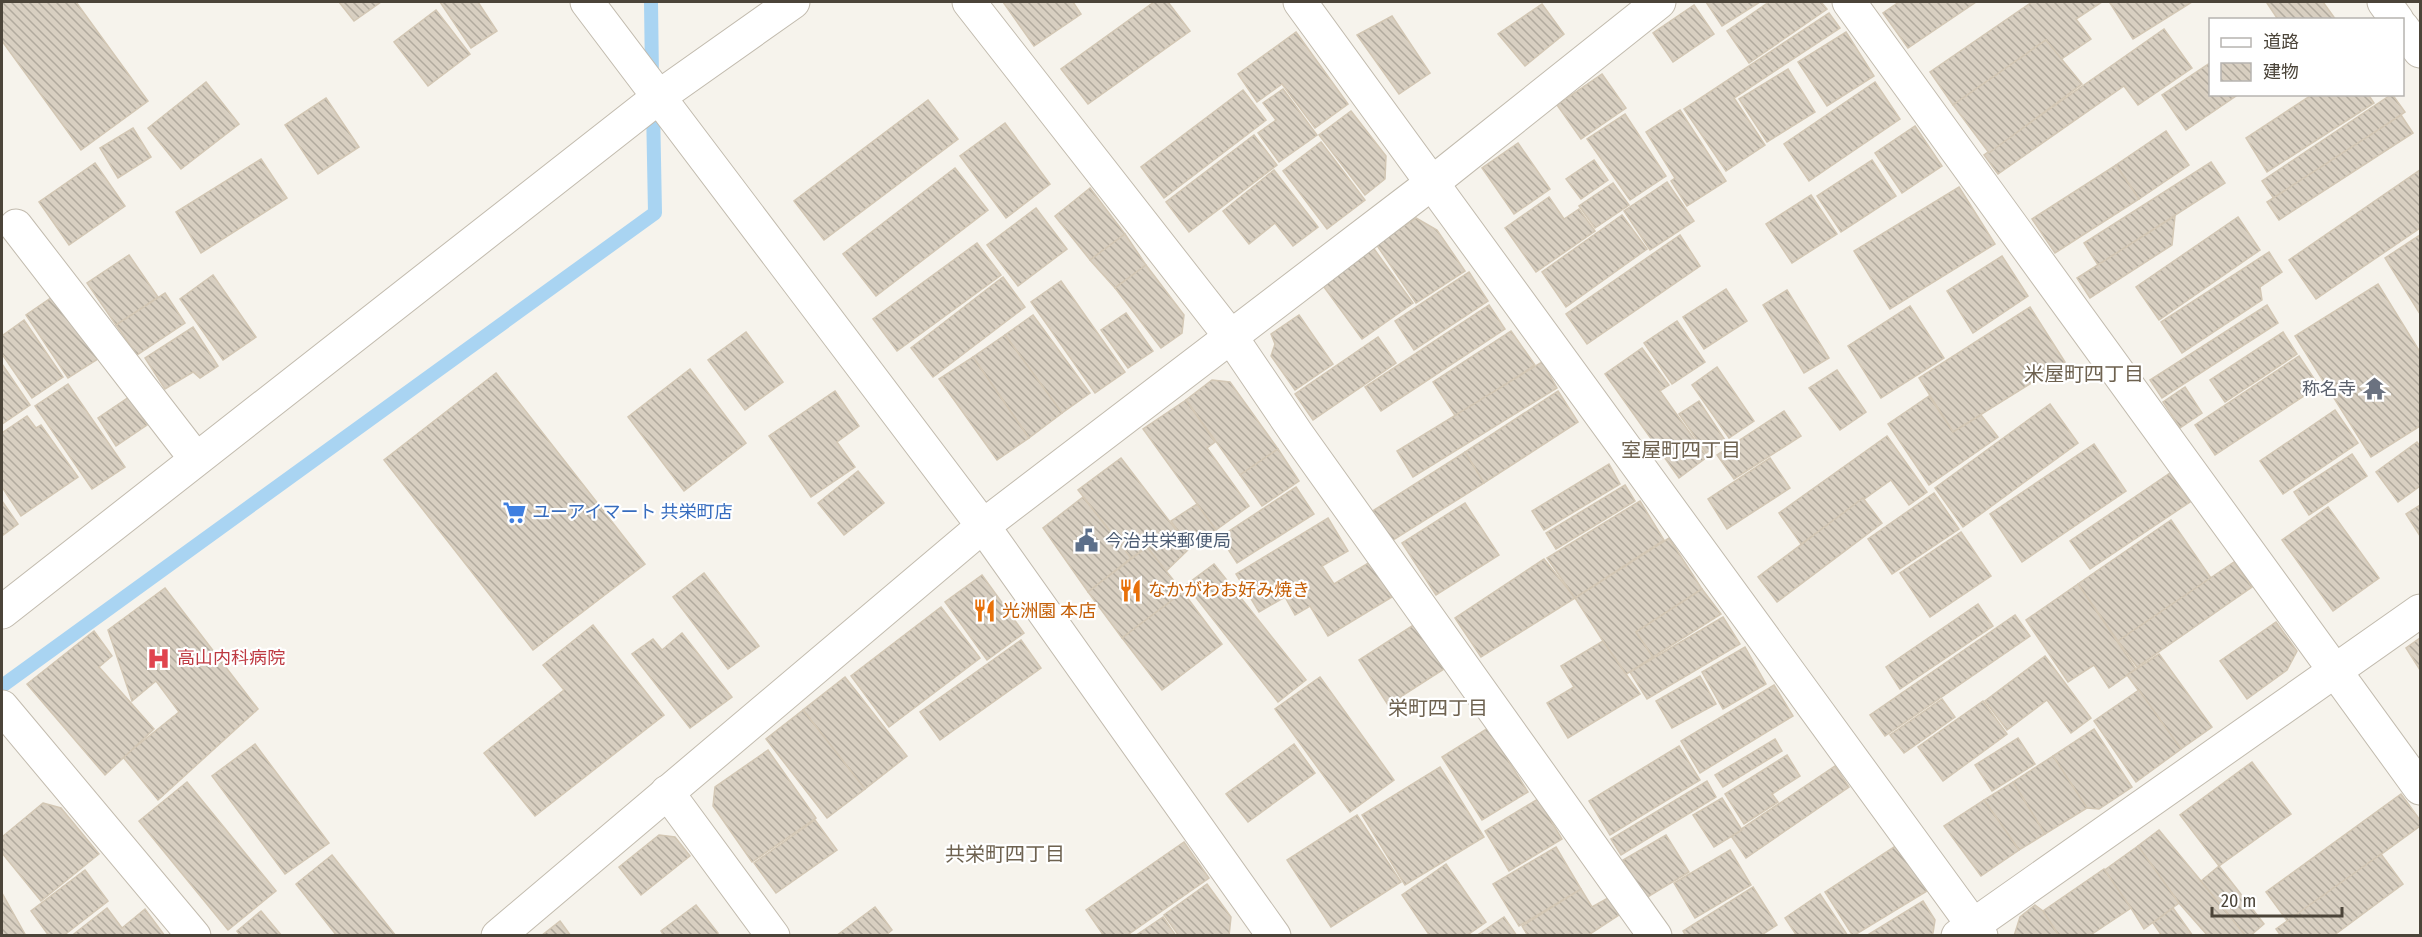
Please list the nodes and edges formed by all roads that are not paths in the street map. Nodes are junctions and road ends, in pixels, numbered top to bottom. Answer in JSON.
{"nodes":[{"id":1,"x":587,"y":2,"type":"edge"},
{"id":2,"x":793,"y":2,"type":"edge"},
{"id":3,"x":969,"y":2,"type":"edge"},
{"id":4,"x":1300,"y":2,"type":"edge"},
{"id":5,"x":1659,"y":2,"type":"edge"},
{"id":6,"x":1849,"y":2,"type":"edge"},
{"id":7,"x":2384,"y":2,"type":"edge"},
{"id":8,"x":2396,"y":18,"type":"edge"},
{"id":9,"x":2404,"y":28,"type":"edge"},
{"id":10,"x":2421,"y":51,"type":"edge"},
{"id":11,"x":660,"y":96,"type":"junction"},
{"id":12,"x":1432,"y":183,"type":"junction"},
{"id":13,"x":16,"y":225,"type":"dead end"},
{"id":14,"x":1231,"y":337,"type":"junction"},
{"id":15,"x":196,"y":459,"type":"junction"},
{"id":16,"x":983,"y":526,"type":"junction"},
{"id":17,"x":2421,"y":610,"type":"edge"},
{"id":18,"x":2,"y":612,"type":"edge"},
{"id":19,"x":2336,"y":671,"type":"junction"},
{"id":20,"x":2,"y":707,"type":"edge"},
{"id":21,"x":2421,"y":788,"type":"edge"},
{"id":22,"x":667,"y":792,"type":"junction"},
{"id":23,"x":1971,"y":932,"type":"edge"},
{"id":24,"x":194,"y":936,"type":"edge"},
{"id":25,"x":498,"y":936,"type":"edge"},
{"id":26,"x":773,"y":936,"type":"edge"},
{"id":27,"x":1274,"y":936,"type":"edge"},
{"id":28,"x":1655,"y":936,"type":"edge"}],
"edges":[{"from":1,"to":11,"type":"street"},
{"from":2,"to":11,"type":"street"},
{"from":3,"to":14,"type":"street"},
{"from":4,"to":12,"type":"street"},
{"from":5,"to":12,"type":"street"},
{"from":6,"to":19,"type":"street"},
{"from":7,"to":8,"type":"street"},
{"from":9,"to":10,"type":"street"},
{"from":11,"to":15,"type":"street"},
{"from":11,"to":16,"type":"street"},
{"from":12,"to":14,"type":"street"},
{"from":12,"to":23,"type":"street"},
{"from":13,"to":15,"type":"street"},
{"from":14,"to":16,"type":"street"},
{"from":14,"to":28,"type":"street"},
{"from":15,"to":18,"type":"street"},
{"from":16,"to":22,"type":"street"},
{"from":16,"to":27,"type":"street"},
{"from":17,"to":19,"type":"street"},
{"from":19,"to":21,"type":"street"},
{"from":19,"to":23,"type":"street"},
{"from":20,"to":24,"type":"street"},
{"from":22,"to":25,"type":"street"},
{"from":22,"to":26,"type":"street"}]}
